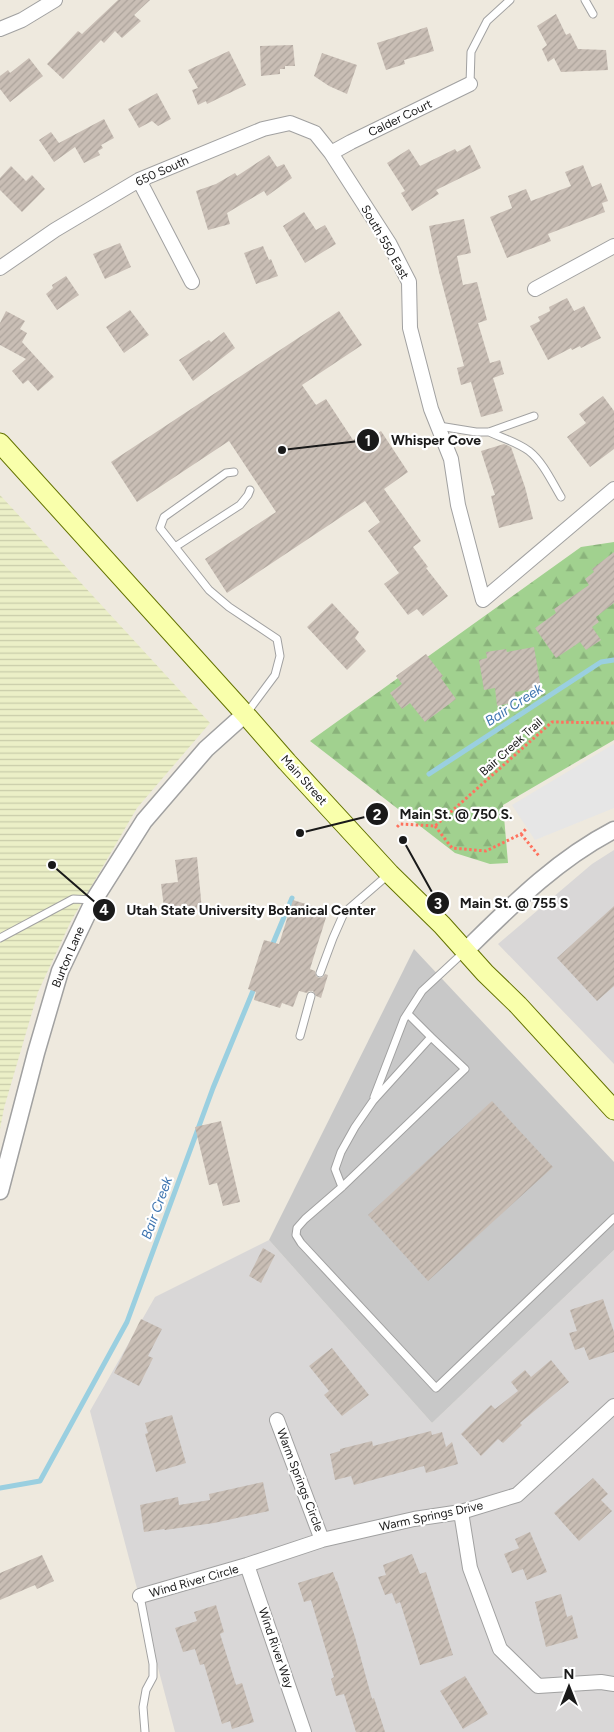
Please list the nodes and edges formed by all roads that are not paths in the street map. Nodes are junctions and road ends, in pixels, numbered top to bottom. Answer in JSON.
{"nodes":[{"id":1,"x":55,"y":0,"type":"edge"},
{"id":2,"x":510,"y":0,"type":"edge"},
{"id":3,"x":585,"y":0,"type":"edge"},
{"id":4,"x":592,"y":14,"type":"dead end"},
{"id":5,"x":0,"y":29,"type":"edge"},
{"id":6,"x":470,"y":84,"type":"joint"},
{"id":7,"x":331,"y":153,"type":"junction"},
{"id":8,"x":139,"y":180,"type":"junction"},
{"id":9,"x":614,"y":246,"type":"edge"},
{"id":10,"x":0,"y":268,"type":"edge"},
{"id":11,"x":192,"y":282,"type":"dead end"},
{"id":12,"x":536,"y":289,"type":"dead end"},
{"id":13,"x":534,"y":416,"type":"dead end"},
{"id":14,"x":438,"y":426,"type":"junction"},
{"id":15,"x":488,"y":432,"type":"junction"},
{"id":16,"x":0,"y":443,"type":"edge"},
{"id":17,"x":234,"y":472,"type":"dead end"},
{"id":18,"x":614,"y":489,"type":"edge"},
{"id":19,"x":250,"y":490,"type":"dead end"},
{"id":20,"x":561,"y":497,"type":"dead end"},
{"id":21,"x":175,"y":546,"type":"junction"},
{"id":22,"x":245,"y":714,"type":"junction"},
{"id":23,"x":614,"y":830,"type":"edge"},
{"id":24,"x":390,"y":874,"type":"junction"},
{"id":25,"x":94,"y":900,"type":"junction"},
{"id":26,"x":0,"y":938,"type":"edge"},
{"id":27,"x":464,"y":952,"type":"junction"},
{"id":28,"x":320,"y":974,"type":"dead end"},
{"id":29,"x":311,"y":996,"type":"dead end"},
{"id":30,"x":408,"y":1014,"type":"junction"},
{"id":31,"x":300,"y":1036,"type":"dead end"},
{"id":32,"x":432,"y":1037,"type":"junction"},
{"id":33,"x":373,"y":1101,"type":"junction"},
{"id":34,"x":614,"y":1110,"type":"edge"},
{"id":35,"x":342,"y":1187,"type":"junction"},
{"id":36,"x":0,"y":1191,"type":"edge"},
{"id":37,"x":614,"y":1218,"type":"edge"},
{"id":38,"x":614,"y":1406,"type":"edge"},
{"id":39,"x":277,"y":1420,"type":"dead end"},
{"id":40,"x":461,"y":1512,"type":"junction"},
{"id":41,"x":322,"y":1540,"type":"junction"},
{"id":42,"x":247,"y":1565,"type":"junction"},
{"id":43,"x":140,"y":1596,"type":"joint"},
{"id":44,"x":614,"y":1684,"type":"edge"},
{"id":45,"x":145,"y":1732,"type":"edge"},
{"id":46,"x":304,"y":1732,"type":"edge"}],
"edges":[{"from":1,"to":5,"type":"street"},
{"from":2,"to":6,"type":"lane"},
{"from":3,"to":4,"type":"lane"},
{"from":6,"to":7,"type":"street","name":"Calder Court"},
{"from":7,"to":8,"type":"street","name":"650 South"},
{"from":7,"to":14,"type":"street","name":"South 550 East"},
{"from":8,"to":10,"type":"street","name":"650 South"},
{"from":8,"to":11,"type":"street"},
{"from":9,"to":12,"type":"street"},
{"from":13,"to":15,"type":"lane"},
{"from":14,"to":15,"type":"lane"},
{"from":14,"to":18,"type":"street","name":"South 550 East"},
{"from":15,"to":20,"type":"lane"},
{"from":16,"to":22,"type":"main road","name":"Main Street"},
{"from":17,"to":21,"type":"lane"},
{"from":19,"to":21,"type":"lane"},
{"from":21,"to":22,"type":"lane"},
{"from":22,"to":24,"type":"main road","name":"Main Street"},
{"from":22,"to":25,"type":"street","name":"Burton Lane"},
{"from":23,"to":27,"type":"street"},
{"from":24,"to":27,"type":"main road","name":"Main Street"},
{"from":24,"to":28,"type":"lane"},
{"from":25,"to":26,"type":"lane"},
{"from":25,"to":36,"type":"street","name":"Burton Lane"},
{"from":27,"to":30,"type":"lane"},
{"from":27,"to":34,"type":"main road","name":"Main Street"},
{"from":29,"to":31,"type":"lane"},
{"from":30,"to":32,"type":"lane"},
{"from":30,"to":33,"type":"lane"},
{"from":32,"to":33,"type":"lane"},
{"from":32,"to":35,"type":"lane"},
{"from":33,"to":35,"type":"lane"},
{"from":35,"to":37,"type":"lane"},
{"from":38,"to":40,"type":"street","name":"Warm Springs Drive"},
{"from":39,"to":41,"type":"street","name":"Warm Springs Circle"},
{"from":40,"to":41,"type":"street","name":"Warm Springs Drive"},
{"from":40,"to":44,"type":"street"},
{"from":41,"to":42,"type":"street","name":"Warm Springs Drive"},
{"from":42,"to":43,"type":"street","name":"Wind River Circle"},
{"from":42,"to":46,"type":"street","name":"Wind River Way"},
{"from":43,"to":45,"type":"lane"}]}
